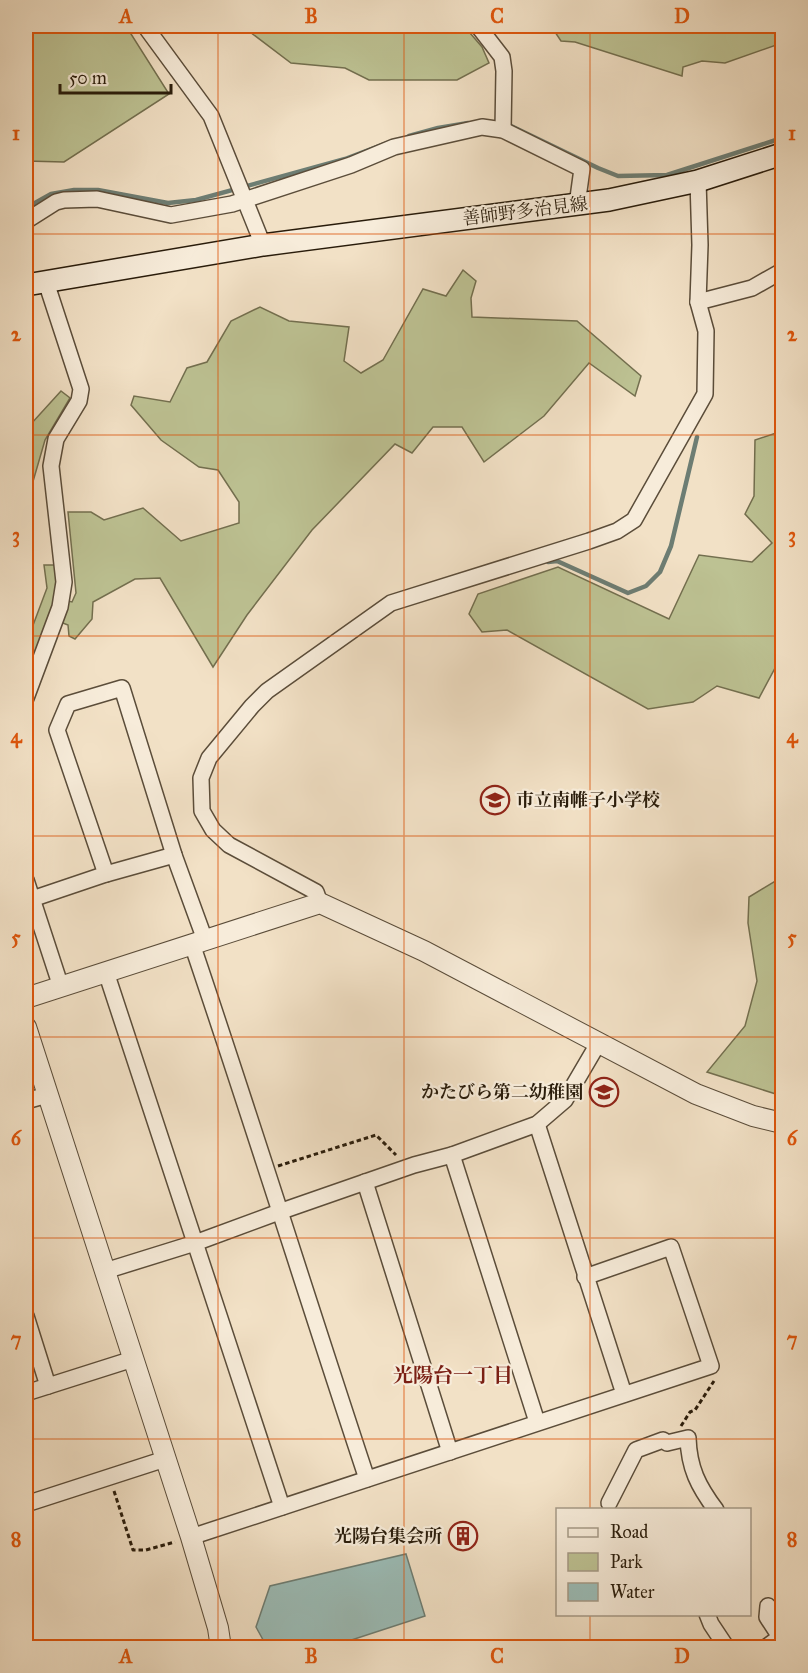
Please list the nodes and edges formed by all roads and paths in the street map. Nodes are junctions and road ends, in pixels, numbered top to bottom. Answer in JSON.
{"nodes":[{"id":1,"x":145,"y":26,"type":"edge"},
{"id":2,"x":478,"y":26,"type":"edge"},
{"id":3,"x":503,"y":130,"type":"junction"},
{"id":4,"x":783,"y":154,"type":"edge"},
{"id":5,"x":698,"y":181,"type":"junction"},
{"id":6,"x":245,"y":200,"type":"junction"},
{"id":7,"x":577,"y":205,"type":"junction"},
{"id":8,"x":26,"y":221,"type":"edge"},
{"id":9,"x":263,"y":245,"type":"junction"},
{"id":10,"x":783,"y":271,"type":"edge"},
{"id":11,"x":36,"y":283,"type":"edge"},
{"id":12,"x":698,"y":302,"type":"junction"},
{"id":13,"x":26,"y":698,"type":"edge"},
{"id":14,"x":174,"y":855,"type":"junction"},
{"id":15,"x":106,"y":874,"type":"junction"},
{"id":16,"x":26,"y":880,"type":"edge"},
{"id":17,"x":32,"y":899,"type":"junction"},
{"id":18,"x":320,"y":903,"type":"junction"},
{"id":19,"x":198,"y":942,"type":"junction"},
{"id":20,"x":106,"y":972,"type":"junction"},
{"id":21,"x":61,"y":987,"type":"junction"},
{"id":22,"x":26,"y":998,"type":"edge"},
{"id":23,"x":26,"y":1027,"type":"edge"},
{"id":24,"x":599,"y":1042,"type":"junction"},
{"id":25,"x":47,"y":1095,"type":"junction"},
{"id":26,"x":26,"y":1101,"type":"edge"},
{"id":27,"x":783,"y":1123,"type":"edge"},
{"id":28,"x":537,"y":1124,"type":"junction"},
{"id":29,"x":452,"y":1155,"type":"junction"},
{"id":30,"x":407,"y":1168,"type":"junction"},
{"id":31,"x":266,"y":1170,"type":"junction"},
{"id":32,"x":365,"y":1182,"type":"junction"},
{"id":33,"x":279,"y":1212,"type":"junction"},
{"id":34,"x":195,"y":1243,"type":"junction"},
{"id":35,"x":105,"y":1271,"type":"junction"},
{"id":36,"x":585,"y":1277,"type":"junction"},
{"id":37,"x":26,"y":1316,"type":"edge"},
{"id":38,"x":133,"y":1359,"type":"junction"},
{"id":39,"x":711,"y":1366,"type":"junction"},
{"id":40,"x":48,"y":1386,"type":"junction"},
{"id":41,"x":26,"y":1393,"type":"edge"},
{"id":42,"x":624,"y":1394,"type":"junction"},
{"id":43,"x":537,"y":1422,"type":"junction"},
{"id":44,"x":663,"y":1440,"type":"junction"},
{"id":45,"x":450,"y":1452,"type":"junction"},
{"id":46,"x":165,"y":1459,"type":"junction"},
{"id":47,"x":109,"y":1477,"type":"junction"},
{"id":48,"x":367,"y":1479,"type":"junction"},
{"id":49,"x":609,"y":1503,"type":"dead end"},
{"id":50,"x":26,"y":1504,"type":"edge"},
{"id":51,"x":282,"y":1507,"type":"junction"},
{"id":52,"x":715,"y":1508,"type":"edge"},
{"id":53,"x":191,"y":1537,"type":"junction"},
{"id":54,"x":768,"y":1606,"type":"dead end"},
{"id":55,"x":708,"y":1616,"type":"edge"},
{"id":56,"x":221,"y":1647,"type":"edge"},
{"id":57,"x":727,"y":1647,"type":"edge"},
{"id":58,"x":765,"y":1647,"type":"edge"}],
"edges":[{"from":1,"to":6,"type":"street"},
{"from":2,"to":3,"type":"street"},
{"from":3,"to":6,"type":"street"},
{"from":3,"to":7,"type":"street"},
{"from":4,"to":5,"type":"main road","name":"善師野多治見線"},
{"from":5,"to":7,"type":"main road","name":"善師野多治見線"},
{"from":5,"to":12,"type":"street"},
{"from":6,"to":8,"type":"street"},
{"from":6,"to":9,"type":"street"},
{"from":7,"to":9,"type":"main road","name":"善師野多治見線"},
{"from":9,"to":11,"type":"main road","name":"善師野多治見線"},
{"from":10,"to":12,"type":"street"},
{"from":11,"to":13,"type":"street"},
{"from":12,"to":18,"type":"street"},
{"from":14,"to":15,"type":"street"},
{"from":14,"to":15,"type":"street"},
{"from":14,"to":19,"type":"street"},
{"from":15,"to":17,"type":"street"},
{"from":16,"to":17,"type":"street"},
{"from":17,"to":21,"type":"street"},
{"from":18,"to":19,"type":"street"},
{"from":18,"to":24,"type":"street"},
{"from":19,"to":20,"type":"street"},
{"from":19,"to":31,"type":"street"},
{"from":20,"to":21,"type":"street"},
{"from":20,"to":34,"type":"street"},
{"from":21,"to":22,"type":"street"},
{"from":23,"to":25,"type":"street"},
{"from":24,"to":27,"type":"street"},
{"from":24,"to":28,"type":"street"},
{"from":25,"to":26,"type":"street"},
{"from":25,"to":35,"type":"street"},
{"from":28,"to":29,"type":"street"},
{"from":28,"to":36,"type":"street"},
{"from":29,"to":30,"type":"street"},
{"from":29,"to":43,"type":"street"},
{"from":30,"to":31,"type":"path"},
{"from":30,"to":32,"type":"street"},
{"from":31,"to":33,"type":"street"},
{"from":32,"to":33,"type":"street"},
{"from":32,"to":45,"type":"street"},
{"from":33,"to":34,"type":"street"},
{"from":33,"to":48,"type":"street"},
{"from":34,"to":35,"type":"street"},
{"from":34,"to":51,"type":"street"},
{"from":35,"to":38,"type":"street"},
{"from":36,"to":39,"type":"street"},
{"from":36,"to":42,"type":"street"},
{"from":37,"to":40,"type":"street"},
{"from":38,"to":40,"type":"street"},
{"from":38,"to":46,"type":"street"},
{"from":39,"to":42,"type":"street"},
{"from":39,"to":44,"type":"path"},
{"from":40,"to":41,"type":"street"},
{"from":42,"to":43,"type":"street"},
{"from":43,"to":45,"type":"street"},
{"from":44,"to":49,"type":"street"},
{"from":44,"to":52,"type":"street"},
{"from":45,"to":48,"type":"street"},
{"from":46,"to":47,"type":"street"},
{"from":46,"to":53,"type":"street"},
{"from":47,"to":50,"type":"street"},
{"from":47,"to":53,"type":"path"},
{"from":48,"to":51,"type":"street"},
{"from":51,"to":53,"type":"street"},
{"from":53,"to":56,"type":"street"},
{"from":54,"to":58,"type":"street"},
{"from":55,"to":57,"type":"street"}]}
